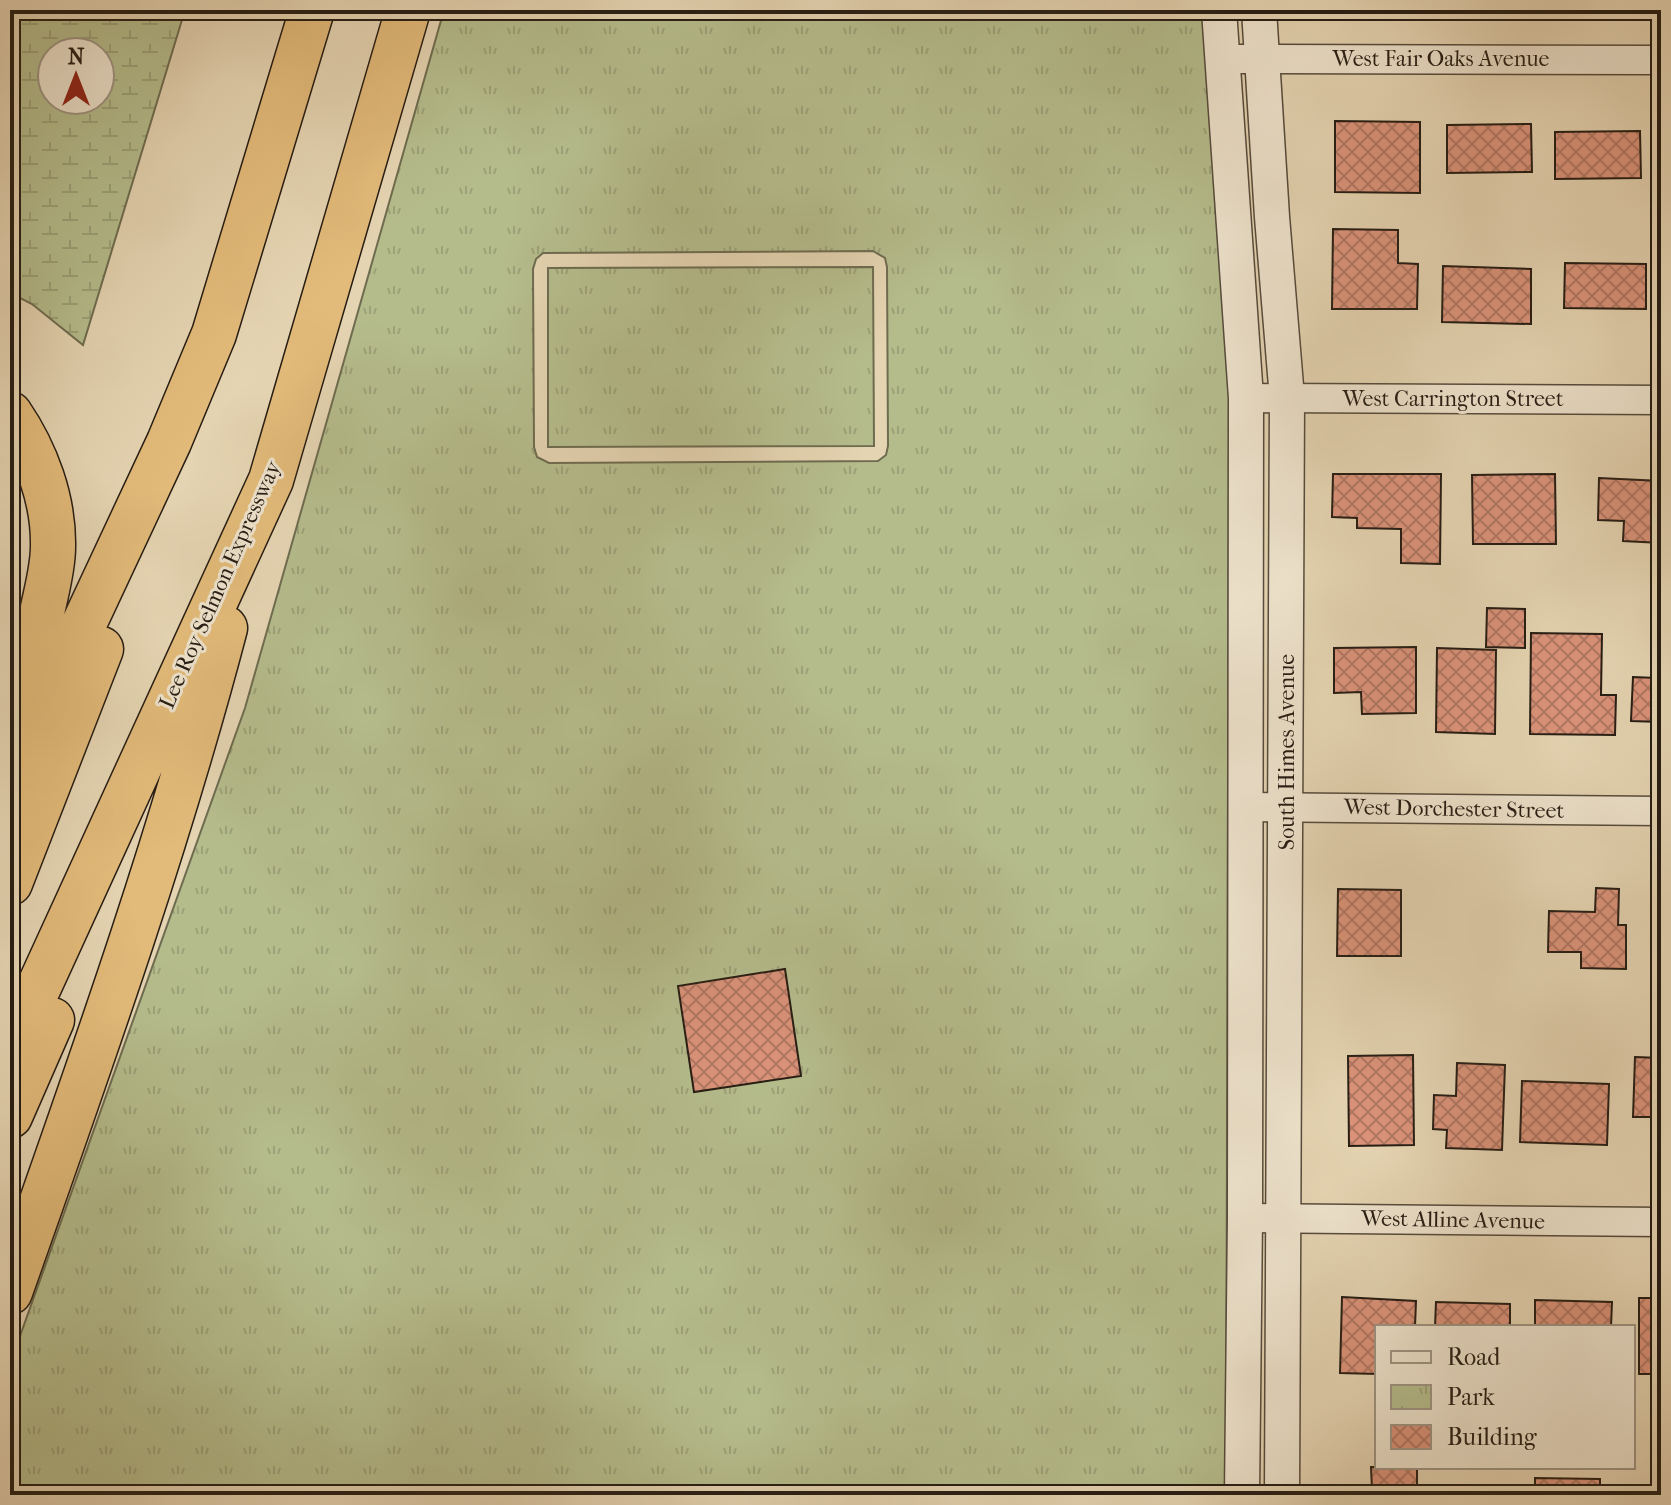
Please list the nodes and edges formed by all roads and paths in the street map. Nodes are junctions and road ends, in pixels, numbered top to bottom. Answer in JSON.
{"nodes":[{"id":1,"x":312,"y":10,"type":"edge"},
{"id":2,"x":408,"y":10,"type":"edge"},
{"id":3,"x":1219,"y":10,"type":"edge"},
{"id":4,"x":1259,"y":10,"type":"edge"},
{"id":5,"x":1222,"y":59,"type":"junction"},
{"id":6,"x":1262,"y":59,"type":"junction"},
{"id":7,"x":1661,"y":60,"type":"edge"},
{"id":8,"x":1246,"y":398,"type":"junction"},
{"id":9,"x":1287,"y":398,"type":"junction"},
{"id":10,"x":1661,"y":400,"type":"edge"},
{"id":11,"x":10,"y":414,"type":"edge"},
{"id":12,"x":169,"y":442,"type":"junction"},
{"id":13,"x":271,"y":480,"type":"junction"},
{"id":14,"x":1287,"y":641,"type":"junction"},
{"id":15,"x":1245,"y":642,"type":"junction"},
{"id":16,"x":10,"y":741,"type":"edge"},
{"id":17,"x":10,"y":782,"type":"edge"},
{"id":18,"x":1246,"y":807,"type":"junction"},
{"id":19,"x":1287,"y":807,"type":"junction"},
{"id":20,"x":1661,"y":811,"type":"edge"},
{"id":21,"x":10,"y":883,"type":"edge"},
{"id":22,"x":10,"y":1050,"type":"edge"},
{"id":23,"x":10,"y":1116,"type":"edge"},
{"id":24,"x":1245,"y":1218,"type":"junction"},
{"id":25,"x":1281,"y":1219,"type":"junction"},
{"id":26,"x":1661,"y":1222,"type":"edge"},
{"id":27,"x":10,"y":1292,"type":"edge"},
{"id":28,"x":1242,"y":1495,"type":"edge"},
{"id":29,"x":1282,"y":1495,"type":"edge"}],
"edges":[{"from":1,"to":12,"type":"highway"},
{"from":2,"to":13,"type":"highway","name":"Lee Roy Selmon Expressway"},
{"from":3,"to":5,"type":"street","name":"South Himes Avenue"},
{"from":4,"to":6,"type":"street","name":"South Himes Avenue"},
{"from":5,"to":6,"type":"street","name":"West Fair Oaks Avenue"},
{"from":5,"to":8,"type":"street","name":"South Himes Avenue"},
{"from":6,"to":7,"type":"street","name":"West Fair Oaks Avenue"},
{"from":6,"to":9,"type":"street","name":"South Himes Avenue"},
{"from":8,"to":9,"type":"street","name":"West Carrington Street"},
{"from":8,"to":15,"type":"street","name":"South Himes Avenue"},
{"from":9,"to":10,"type":"street","name":"West Carrington Street"},
{"from":9,"to":14,"type":"street","name":"South Himes Avenue"},
{"from":11,"to":16,"type":"highway"},
{"from":12,"to":17,"type":"highway"},
{"from":12,"to":21,"type":"highway"},
{"from":13,"to":22,"type":"highway","name":"Lee Roy Selmon Expressway"},
{"from":13,"to":23,"type":"highway"},
{"from":13,"to":27,"type":"highway"},
{"from":14,"to":15,"type":"street"},
{"from":14,"to":19,"type":"street","name":"South Himes Avenue"},
{"from":15,"to":18,"type":"street","name":"South Himes Avenue"},
{"from":18,"to":19,"type":"street","name":"West Dorchester Street"},
{"from":18,"to":24,"type":"street","name":"South Himes Avenue"},
{"from":19,"to":20,"type":"street","name":"West Dorchester Street"},
{"from":19,"to":25,"type":"street","name":"South Himes Avenue"},
{"from":24,"to":25,"type":"street","name":"West Alline Avenue"},
{"from":24,"to":28,"type":"street","name":"South Himes Avenue"},
{"from":25,"to":26,"type":"street","name":"West Alline Avenue"},
{"from":25,"to":29,"type":"street","name":"South Himes Avenue"}]}
